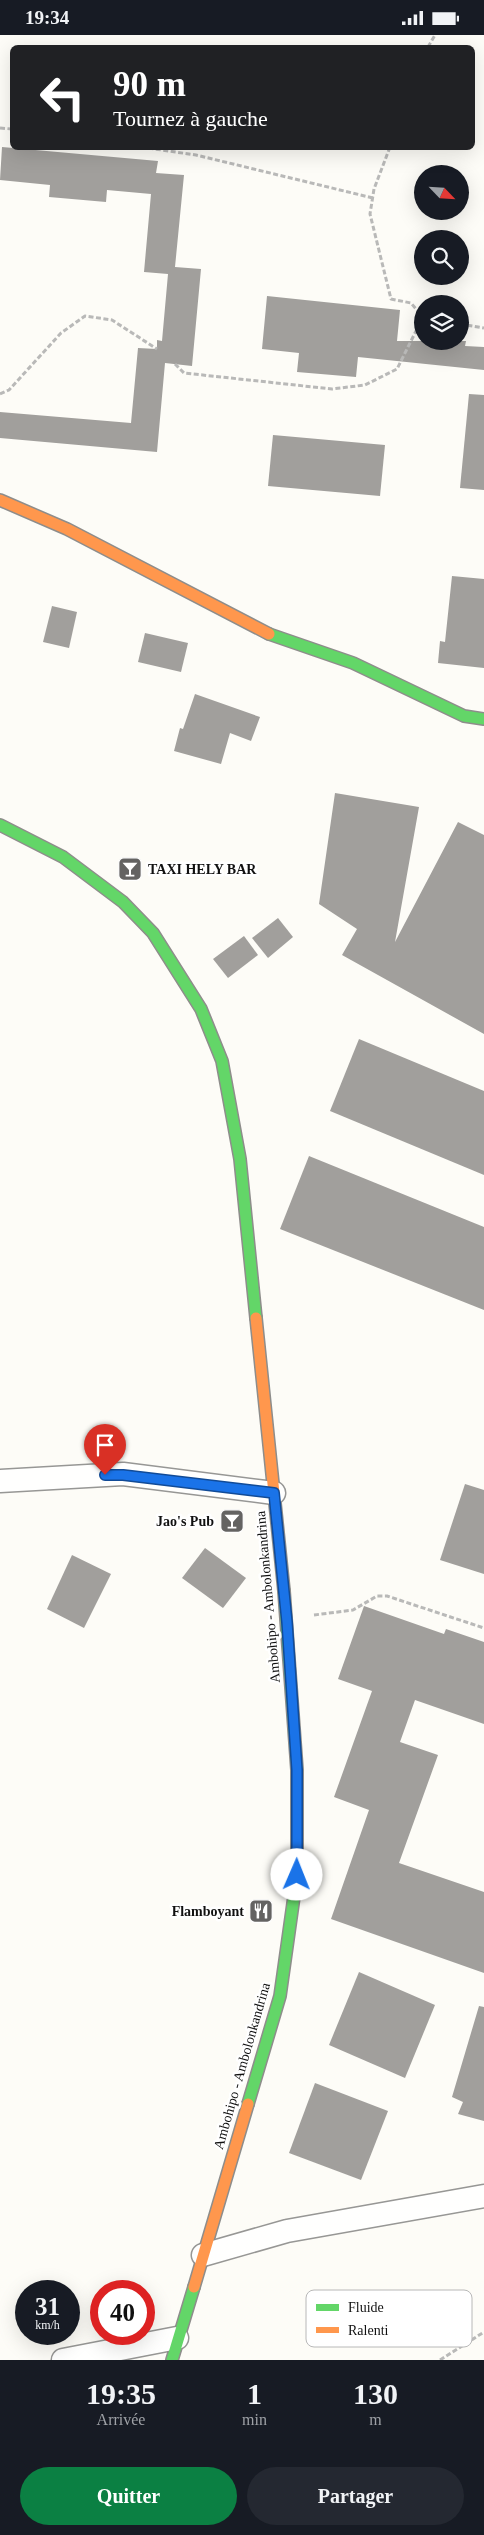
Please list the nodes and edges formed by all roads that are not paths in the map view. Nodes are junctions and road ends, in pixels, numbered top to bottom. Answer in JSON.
{"nodes":[{"id":1,"x":0,"y":500,"type":"edge"},
{"id":2,"x":484,"y":719,"type":"edge"},
{"id":3,"x":0,"y":825,"type":"edge"},
{"id":4,"x":0,"y":1481,"type":"edge"},
{"id":5,"x":274,"y":1493,"type":"junction"},
{"id":6,"x":484,"y":2196,"type":"edge"},
{"id":7,"x":203,"y":2255,"type":"junction"},
{"id":8,"x":177,"y":2338,"type":"junction"},
{"id":9,"x":63,"y":2360,"type":"edge"},
{"id":10,"x":172,"y":2360,"type":"edge"}],
"edges":[{"from":1,"to":2,"type":"street"},
{"from":3,"to":5,"type":"street","name":"Ambohipo - Ambolonkandrina"},
{"from":4,"to":5,"type":"street"},
{"from":5,"to":7,"type":"street","name":"Ambohipo - Ambolonkandrina"},
{"from":6,"to":7,"type":"street"},
{"from":7,"to":8,"type":"street","name":"Ambohipo - Ambolonkandrina"},
{"from":8,"to":9,"type":"street"},
{"from":8,"to":10,"type":"street","name":"Ambohipo - Ambolonkandrina"}]}
